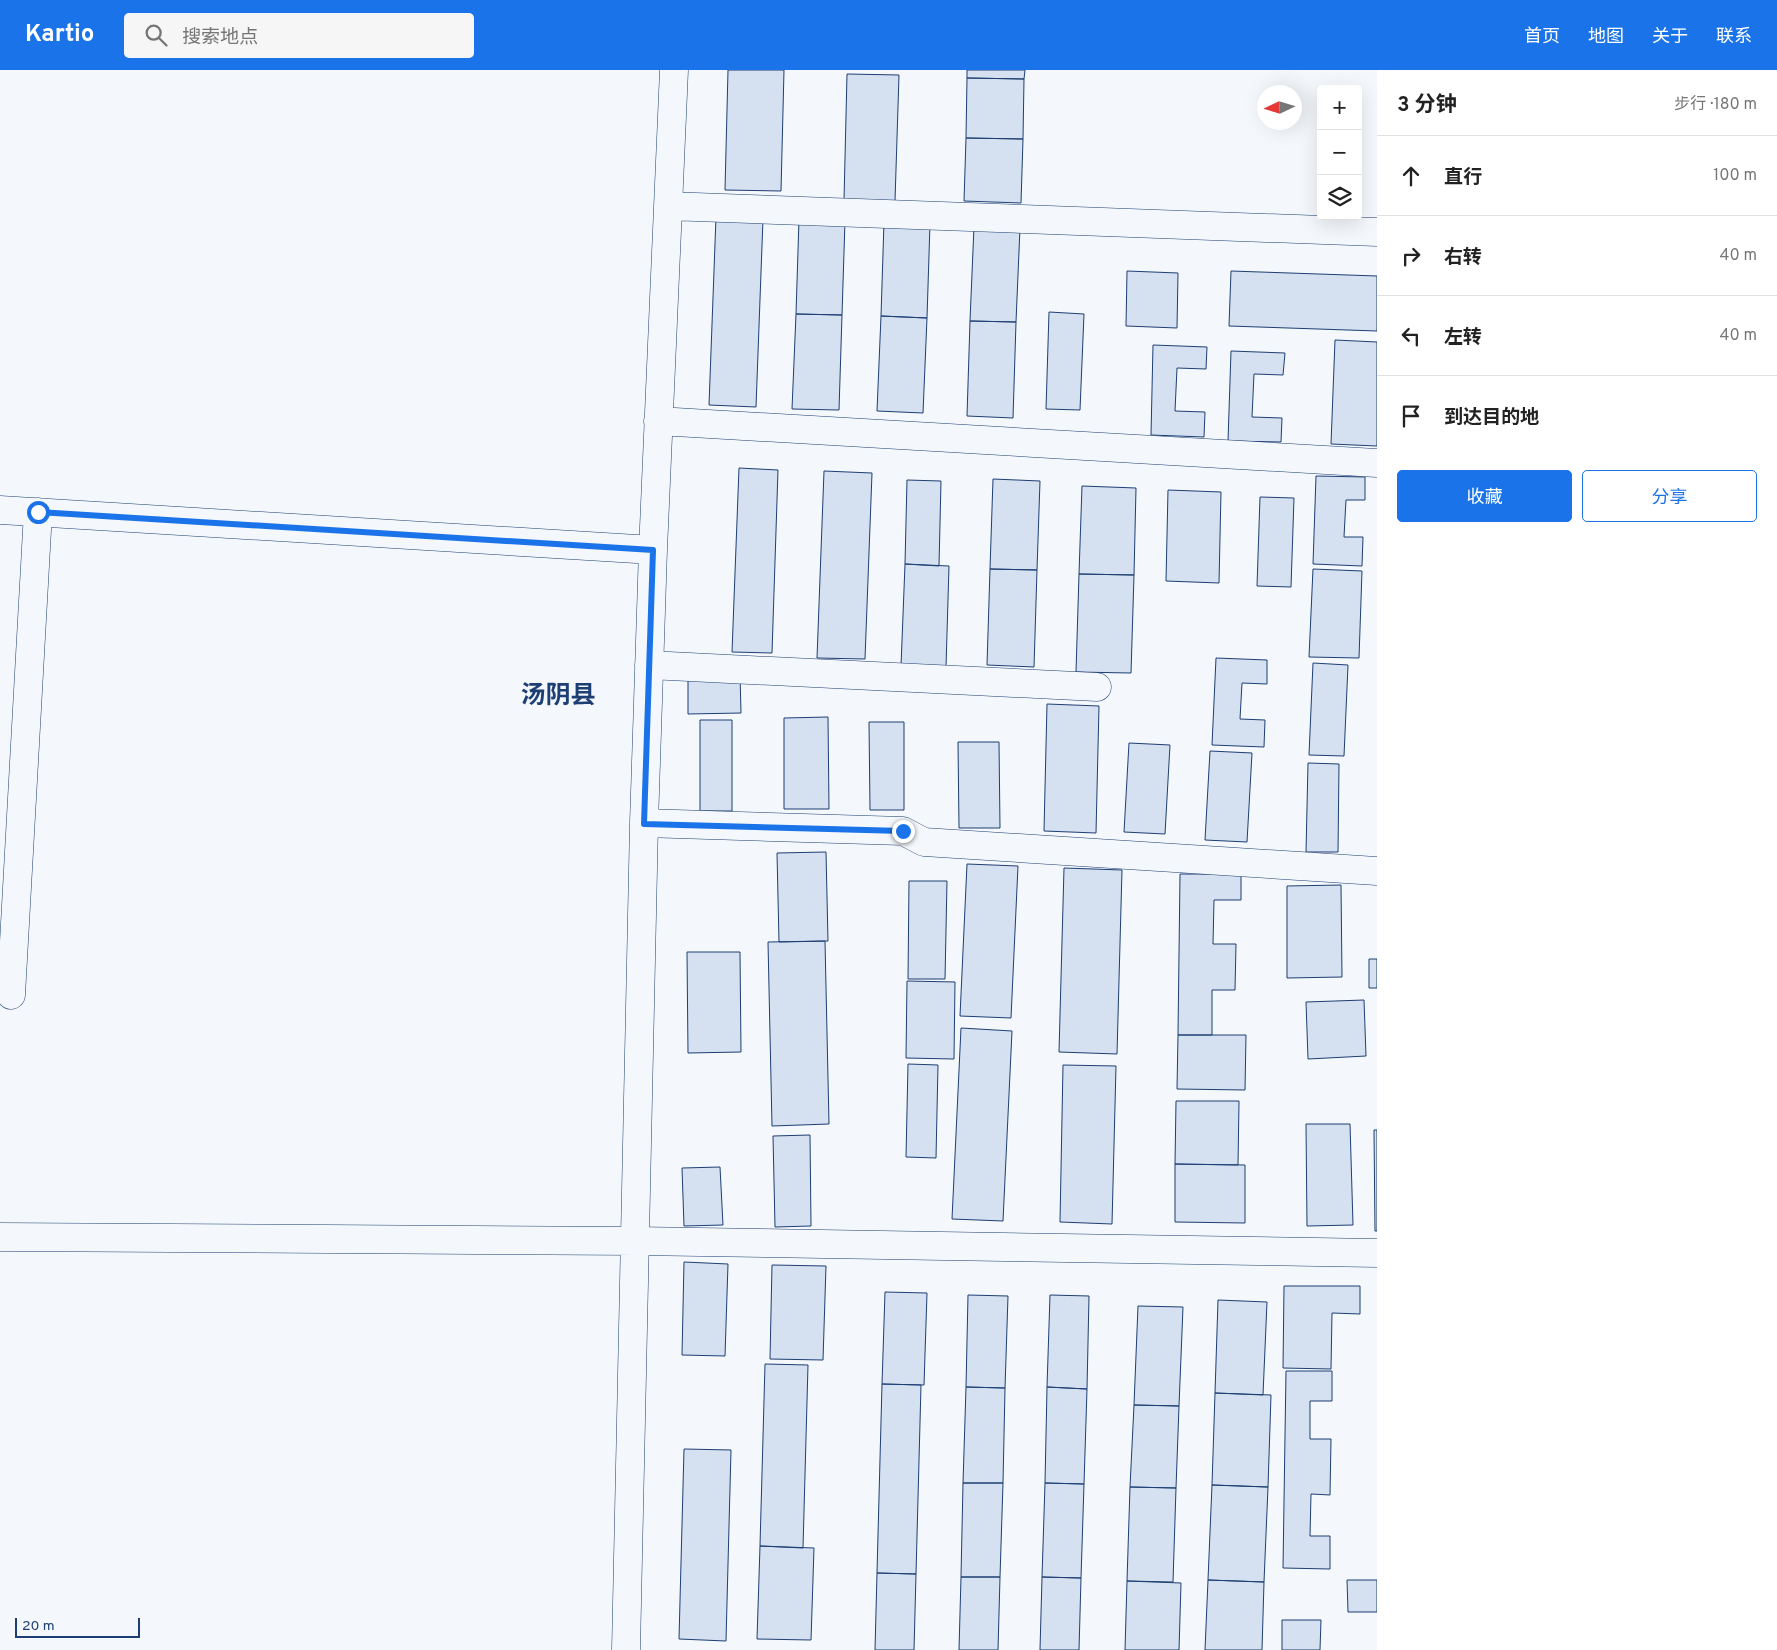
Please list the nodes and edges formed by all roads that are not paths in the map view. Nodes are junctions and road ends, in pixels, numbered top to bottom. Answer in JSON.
{"nodes":[{"id":1,"x":674,"y":70,"type":"edge"},
{"id":2,"x":668,"y":206,"type":"junction"},
{"id":3,"x":1377,"y":232,"type":"edge"},
{"id":4,"x":658,"y":421,"type":"junction"},
{"id":5,"x":1377,"y":463,"type":"edge"},
{"id":6,"x":0,"y":510,"type":"edge"},
{"id":7,"x":38,"y":512,"type":"junction"},
{"id":8,"x":653,"y":550,"type":"junction"},
{"id":9,"x":649,"y":665,"type":"junction"},
{"id":10,"x":1097,"y":687,"type":"dead end"},
{"id":11,"x":644,"y":824,"type":"junction"},
{"id":12,"x":1377,"y":871,"type":"edge"},
{"id":13,"x":11,"y":995,"type":"dead end"},
{"id":14,"x":0,"y":1237,"type":"edge"},
{"id":15,"x":636,"y":1241,"type":"junction"},
{"id":16,"x":1377,"y":1253,"type":"edge"},
{"id":17,"x":626,"y":1650,"type":"edge"}],
"edges":[{"from":1,"to":2,"type":"street"},
{"from":2,"to":3,"type":"street"},
{"from":2,"to":4,"type":"street"},
{"from":4,"to":5,"type":"street"},
{"from":4,"to":8,"type":"street"},
{"from":6,"to":7,"type":"street"},
{"from":7,"to":8,"type":"street"},
{"from":7,"to":13,"type":"street"},
{"from":8,"to":9,"type":"street"},
{"from":9,"to":10,"type":"street"},
{"from":9,"to":11,"type":"street"},
{"from":11,"to":12,"type":"street"},
{"from":11,"to":15,"type":"street"},
{"from":14,"to":15,"type":"street"},
{"from":15,"to":16,"type":"street"},
{"from":15,"to":17,"type":"street"}]}
